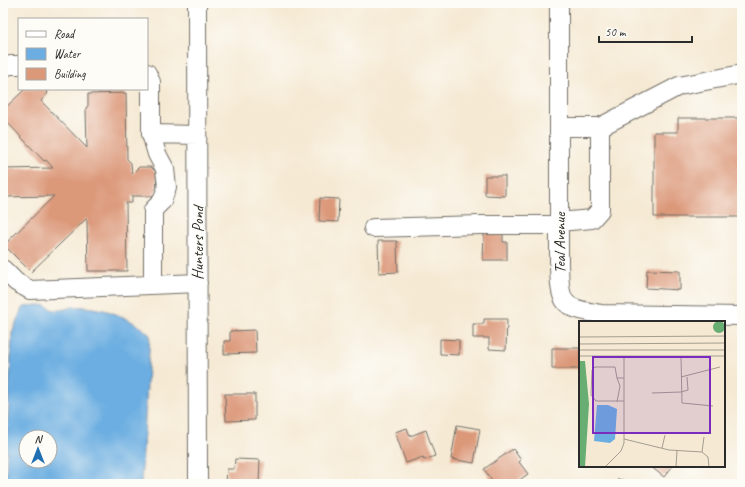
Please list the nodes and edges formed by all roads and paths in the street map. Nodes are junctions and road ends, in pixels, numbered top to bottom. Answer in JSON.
{"nodes":[{"id":1,"x":197,"y":3,"type":"edge"},
{"id":2,"x":559,"y":3,"type":"edge"},
{"id":3,"x":18,"y":65,"type":"edge"},
{"id":4,"x":3,"y":68,"type":"edge"},
{"id":5,"x":742,"y":74,"type":"edge"},
{"id":6,"x":148,"y":75,"type":"edge"},
{"id":7,"x":559,"y":127,"type":"junction"},
{"id":8,"x":600,"y":127,"type":"junction"},
{"id":9,"x":151,"y":134,"type":"junction"},
{"id":10,"x":197,"y":135,"type":"junction"},
{"id":11,"x":559,"y":224,"type":"junction"},
{"id":12,"x":373,"y":228,"type":"dead end"},
{"id":13,"x":3,"y":269,"type":"edge"},
{"id":14,"x":198,"y":283,"type":"junction"},
{"id":15,"x":153,"y":285,"type":"junction"},
{"id":16,"x":742,"y":316,"type":"edge"},
{"id":17,"x":198,"y":484,"type":"edge"}],
"edges":[{"from":1,"to":10,"type":"street","name":"Hunters Pond"},
{"from":2,"to":7,"type":"street","name":"Teal Avenue"},
{"from":3,"to":4,"type":"street"},
{"from":5,"to":8,"type":"street"},
{"from":6,"to":9,"type":"street"},
{"from":7,"to":8,"type":"street"},
{"from":7,"to":11,"type":"street","name":"Teal Avenue"},
{"from":8,"to":11,"type":"street"},
{"from":9,"to":10,"type":"street"},
{"from":9,"to":15,"type":"street"},
{"from":10,"to":14,"type":"street","name":"Hunters Pond"},
{"from":11,"to":12,"type":"street"},
{"from":11,"to":16,"type":"street","name":"Teal Avenue"},
{"from":13,"to":15,"type":"street"},
{"from":14,"to":15,"type":"street"},
{"from":14,"to":17,"type":"street","name":"Hunters Pond"}]}
